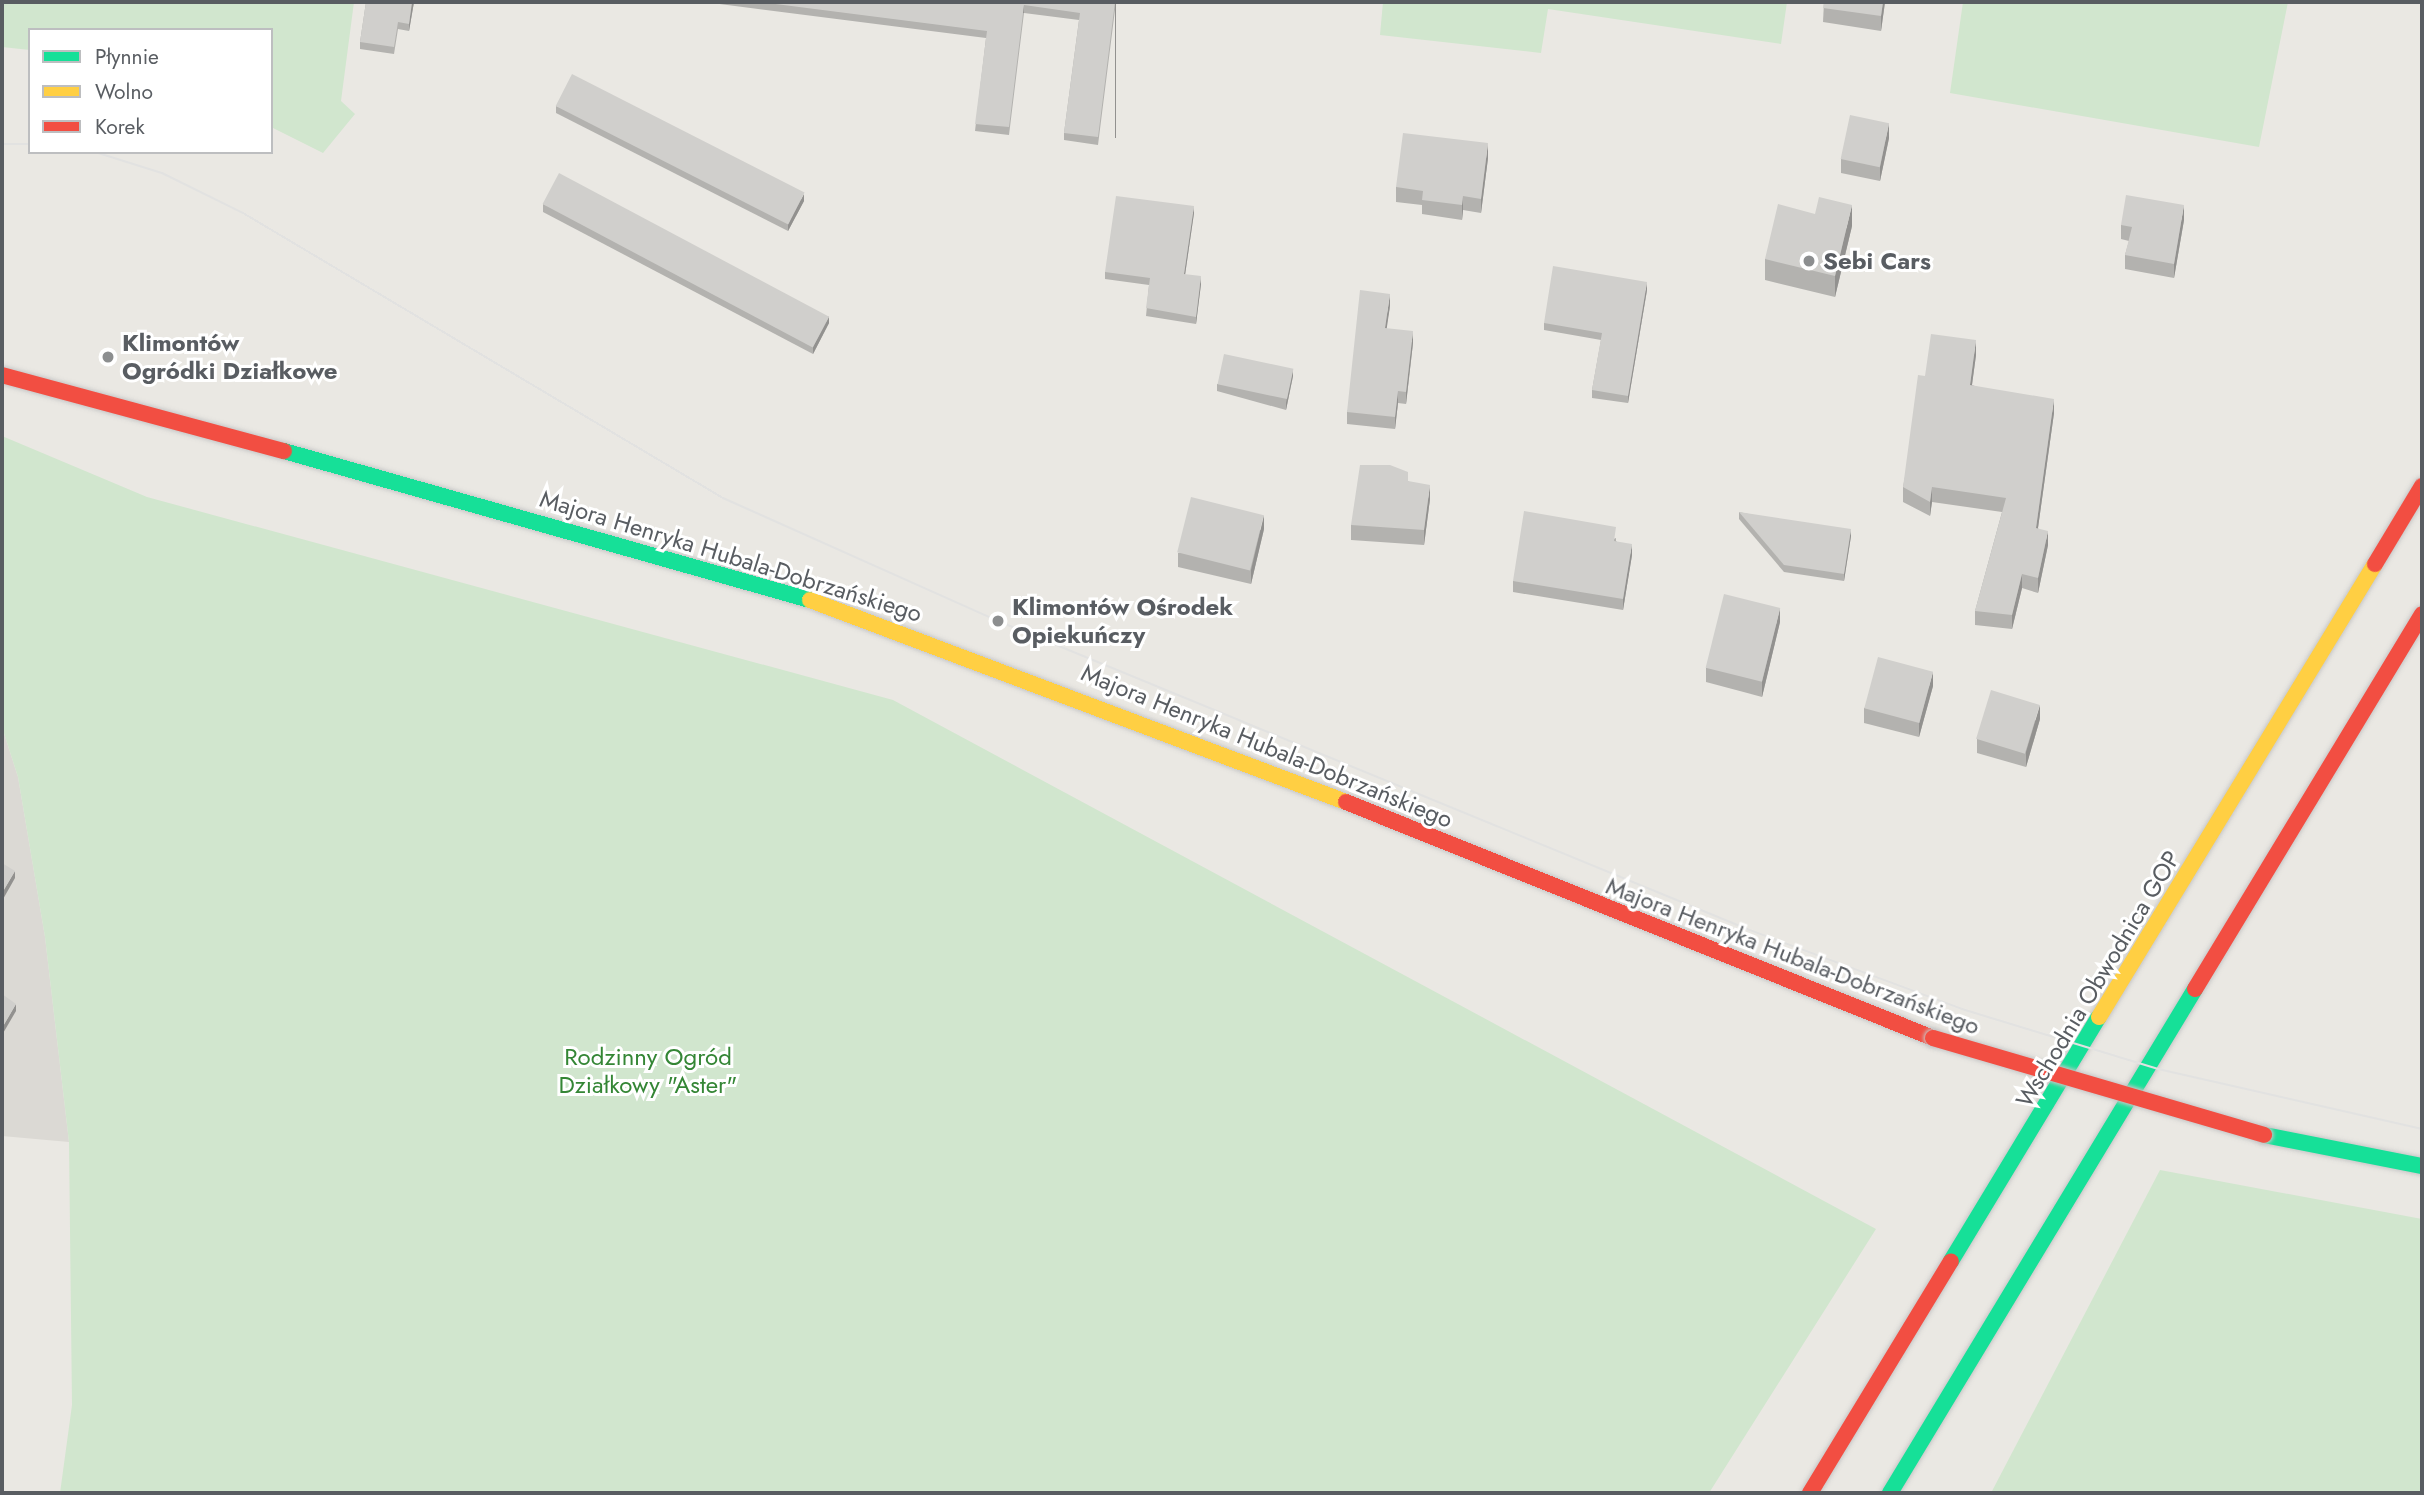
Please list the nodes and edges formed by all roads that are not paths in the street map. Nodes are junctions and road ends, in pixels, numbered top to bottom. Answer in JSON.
{"nodes":[{"id":1,"x":2,"y":375,"type":"edge"},
{"id":2,"x":2422,"y":486,"type":"edge"},
{"id":3,"x":2422,"y":614,"type":"edge"},
{"id":4,"x":2422,"y":1166,"type":"edge"},
{"id":5,"x":1810,"y":1493,"type":"edge"},
{"id":6,"x":1890,"y":1493,"type":"edge"}],
"edges":[{"from":1,"to":4,"type":"main road","name":"Majora Henryka Hubala-Dobrzańskiego","bridge":true},
{"from":2,"to":5,"type":"main road","name":"Wschodnia Obwodnica GOP"},
{"from":3,"to":6,"type":"main road"}]}
